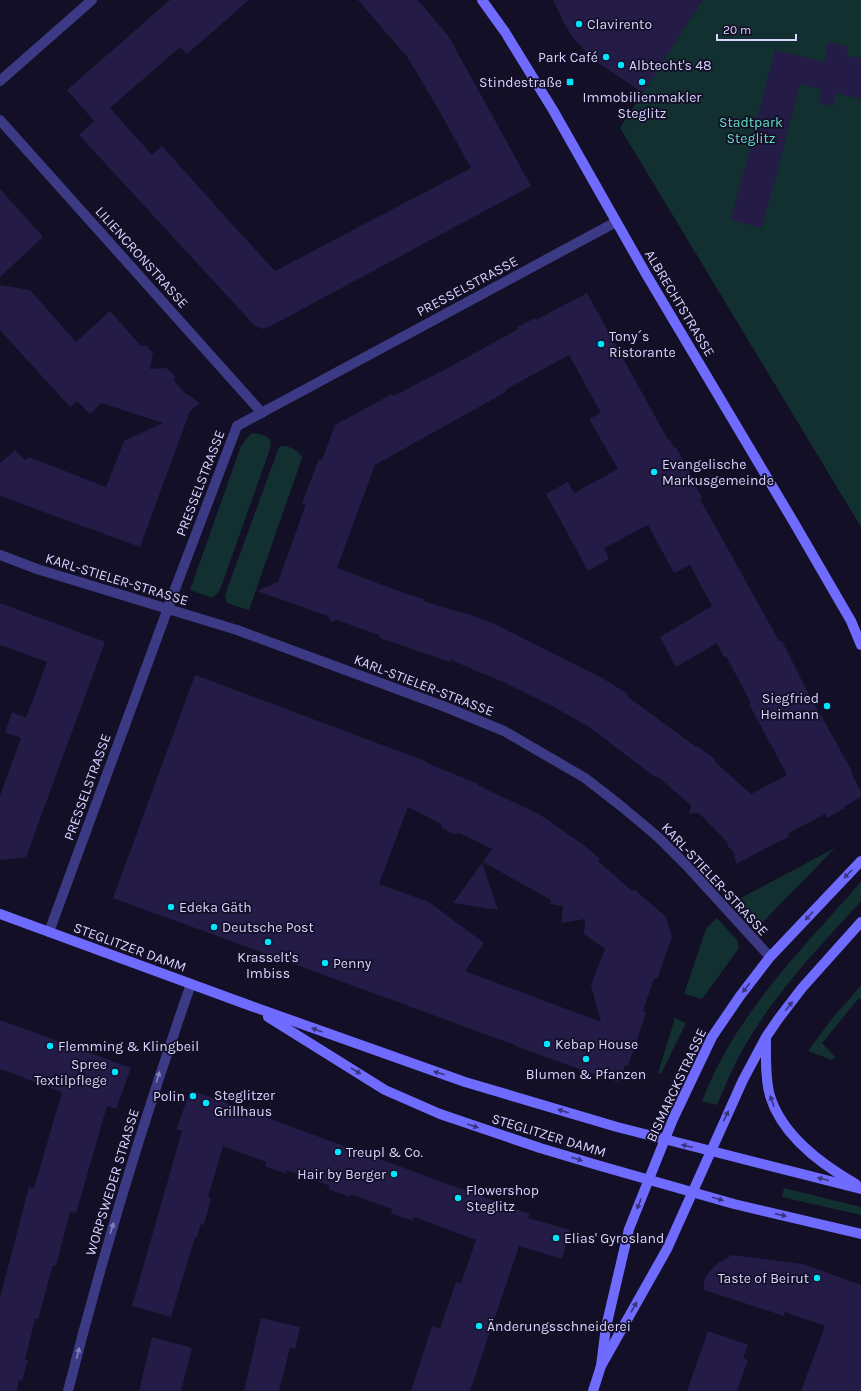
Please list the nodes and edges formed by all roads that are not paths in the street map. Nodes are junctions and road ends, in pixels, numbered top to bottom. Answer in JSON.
{"nodes":[{"id":1,"x":92,"y":0,"type":"edge"},
{"id":2,"x":482,"y":0,"type":"edge"},
{"id":3,"x":0,"y":81,"type":"edge"},
{"id":4,"x":0,"y":120,"type":"edge"},
{"id":5,"x":616,"y":222,"type":"junction"},
{"id":6,"x":262,"y":413,"type":"junction"},
{"id":7,"x":0,"y":555,"type":"edge"},
{"id":8,"x":168,"y":609,"type":"junction"},
{"id":9,"x":851,"y":621,"type":"junction"},
{"id":10,"x":861,"y":631,"type":"edge"},
{"id":11,"x":861,"y":645,"type":"edge"},
{"id":12,"x":861,"y":861,"type":"edge"},
{"id":13,"x":0,"y":914,"type":"edge"},
{"id":14,"x":861,"y":922,"type":"edge"},
{"id":15,"x":49,"y":932,"type":"junction"},
{"id":16,"x":770,"y":957,"type":"junction"},
{"id":17,"x":190,"y":984,"type":"junction"},
{"id":18,"x":251,"y":1006,"type":"junction"},
{"id":19,"x":766,"y":1038,"type":"junction"},
{"id":20,"x":664,"y":1140,"type":"junction"},
{"id":21,"x":711,"y":1152,"type":"junction"},
{"id":22,"x":648,"y":1180,"type":"junction"},
{"id":23,"x":861,"y":1188,"type":"edge"},
{"id":24,"x":692,"y":1192,"type":"junction"},
{"id":25,"x":861,"y":1234,"type":"edge"},
{"id":26,"x":602,"y":1366,"type":"junction"},
{"id":27,"x":68,"y":1391,"type":"edge"},
{"id":28,"x":593,"y":1391,"type":"edge"}],
"edges":[{"from":1,"to":3,"type":"street"},
{"from":2,"to":5,"type":"street","name":"ALBRECHTSTRASSE"},
{"from":4,"to":6,"type":"street","name":"LILIENCRONSTRASSE"},
{"from":5,"to":6,"type":"street","name":"PRESSELSTRASSE"},
{"from":5,"to":9,"type":"street","name":"ALBRECHTSTRASSE"},
{"from":6,"to":8,"type":"street","name":"PRESSELSTRASSE"},
{"from":7,"to":8,"type":"street","name":"KARL-STIELER-STRASSE"},
{"from":8,"to":15,"type":"street","name":"PRESSELSTRASSE"},
{"from":8,"to":16,"type":"street","name":"KARL-STIELER-STRASSE"},
{"from":9,"to":10,"type":"street"},
{"from":9,"to":11,"type":"street"},
{"from":12,"to":16,"type":"street","name":"BISMARCKSTRASSE","one_way":true},
{"from":13,"to":15,"type":"street","name":"STEGLITZER DAMM"},
{"from":19,"to":14,"type":"street","name":"BISMARCKSTRASSE","one_way":true},
{"from":15,"to":17,"type":"street","name":"STEGLITZER DAMM"},
{"from":16,"to":20,"type":"street","name":"BISMARCKSTRASSE","one_way":true},
{"from":17,"to":18,"type":"street","name":"STEGLITZER DAMM"},
{"from":27,"to":17,"type":"street","name":"WORPSWEDER STRASSE","one_way":true},
{"from":20,"to":18,"type":"street","name":"STEGLITZER DAMM","one_way":true},
{"from":18,"to":22,"type":"street","name":"STEGLITZER DAMM","one_way":true},
{"from":21,"to":19,"type":"street","name":"BISMARCKSTRASSE","one_way":true},
{"from":23,"to":19,"type":"street","one_way":true},
{"from":21,"to":20,"type":"street","name":"STEGLITZER DAMM","one_way":true},
{"from":20,"to":22,"type":"street","name":"BISMARCKSTRASSE"},
{"from":23,"to":21,"type":"street","name":"STEGLITZER DAMM","one_way":true},
{"from":21,"to":24,"type":"street","name":"BISMARCKSTRASSE"},
{"from":22,"to":24,"type":"street","name":"STEGLITZER DAMM"},
{"from":22,"to":26,"type":"street","name":"BISMARCKSTRASSE","one_way":true},
{"from":24,"to":25,"type":"street","name":"STEGLITZER DAMM","one_way":true},
{"from":26,"to":24,"type":"street","name":"BISMARCKSTRASSE","one_way":true},
{"from":26,"to":28,"type":"street","name":"BISMARCKSTRASSE"}]}
